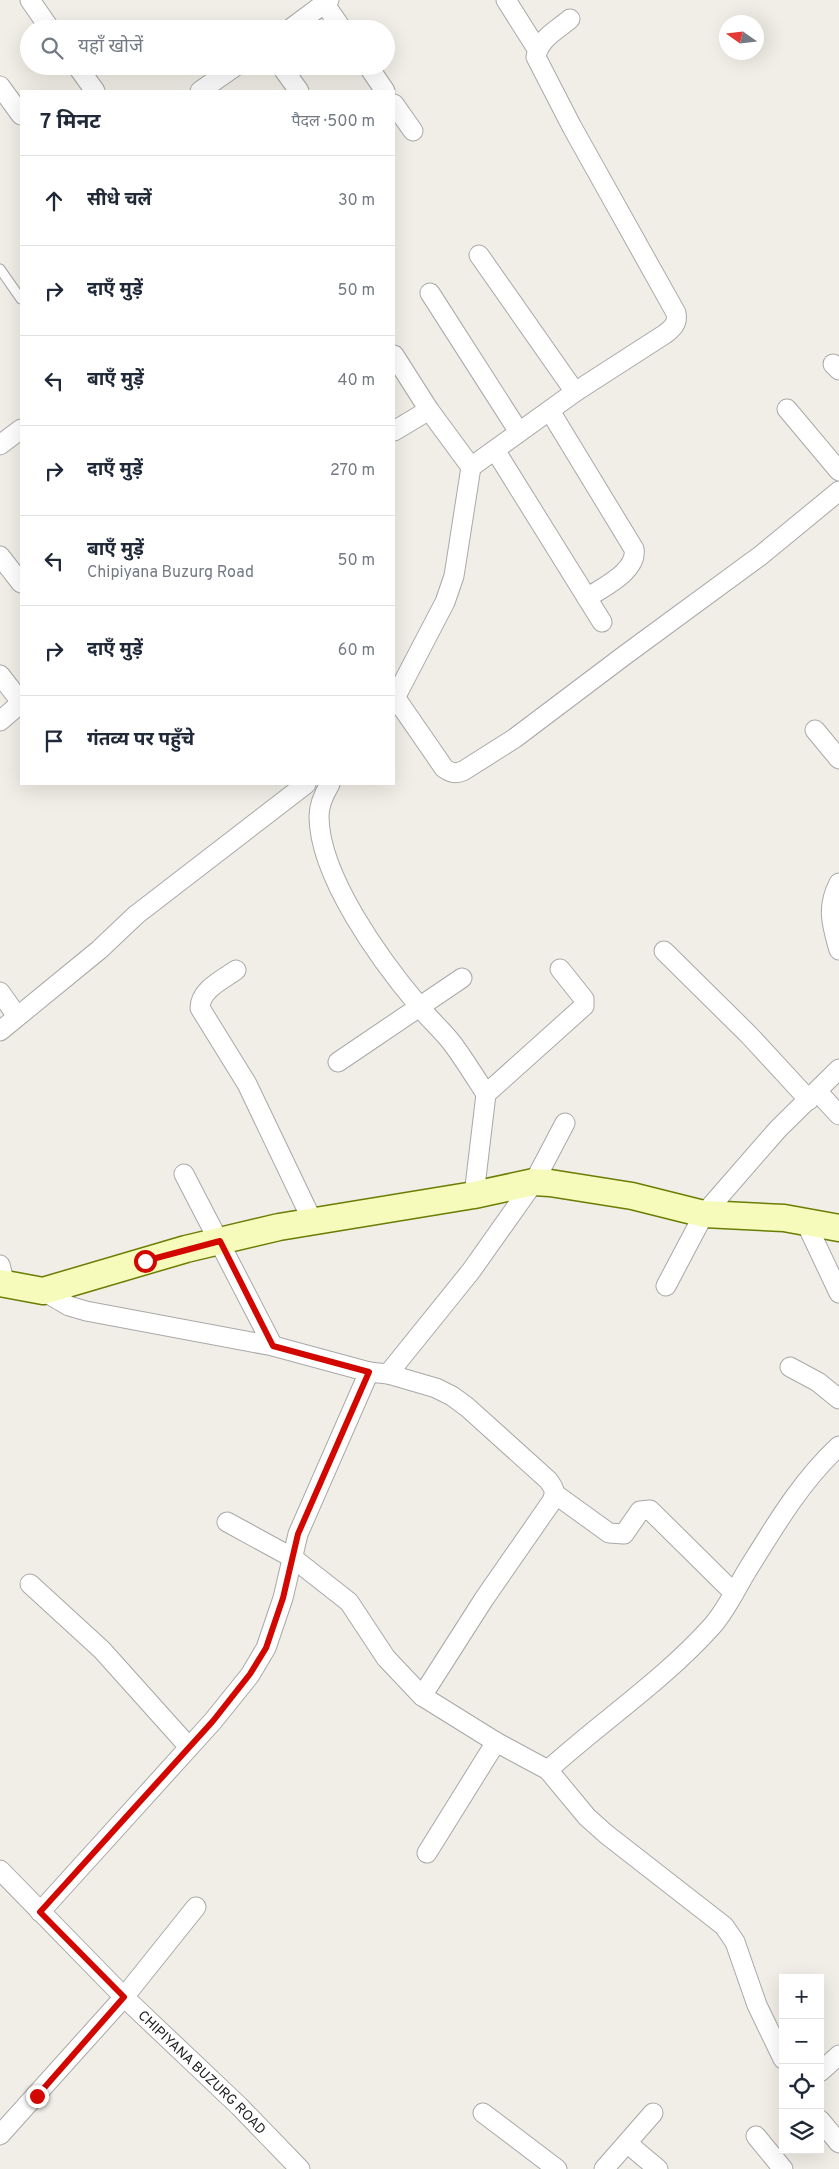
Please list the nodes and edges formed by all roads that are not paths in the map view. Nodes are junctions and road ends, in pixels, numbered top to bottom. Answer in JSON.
{"nodes":[{"id":1,"x":30,"y":0,"type":"edge"},
{"id":2,"x":506,"y":0,"type":"edge"},
{"id":3,"x":326,"y":2,"type":"edge"},
{"id":4,"x":570,"y":19,"type":"dead end"},
{"id":5,"x":44,"y":20,"type":"edge"},
{"id":6,"x":302,"y":20,"type":"edge"},
{"id":7,"x":337,"y":20,"type":"edge"},
{"id":8,"x":537,"y":49,"type":"junction"},
{"id":9,"x":83,"y":75,"type":"edge"},
{"id":10,"x":223,"y":75,"type":"edge"},
{"id":11,"x":287,"y":75,"type":"edge"},
{"id":12,"x":374,"y":75,"type":"edge"},
{"id":13,"x":0,"y":86,"type":"edge"},
{"id":14,"x":94,"y":90,"type":"edge"},
{"id":15,"x":201,"y":90,"type":"edge"},
{"id":16,"x":298,"y":90,"type":"edge"},
{"id":17,"x":384,"y":90,"type":"edge"},
{"id":18,"x":395,"y":105,"type":"edge"},
{"id":19,"x":20,"y":114,"type":"edge"},
{"id":20,"x":413,"y":131,"type":"dead end"},
{"id":21,"x":479,"y":255,"type":"dead end"},
{"id":22,"x":0,"y":269,"type":"edge"},
{"id":23,"x":430,"y":293,"type":"dead end"},
{"id":24,"x":20,"y":298,"type":"edge"},
{"id":25,"x":395,"y":357,"type":"edge"},
{"id":26,"x":575,"y":392,"type":"junction"},
{"id":27,"x":788,"y":409,"type":"dead end"},
{"id":28,"x":429,"y":410,"type":"junction"},
{"id":29,"x":550,"y":411,"type":"junction"},
{"id":30,"x":20,"y":430,"type":"edge"},
{"id":31,"x":395,"y":430,"type":"edge"},
{"id":32,"x":519,"y":432,"type":"junction"},
{"id":33,"x":0,"y":445,"type":"edge"},
{"id":34,"x":495,"y":450,"type":"junction"},
{"id":35,"x":471,"y":467,"type":"junction"},
{"id":36,"x":839,"y":471,"type":"edge"},
{"id":37,"x":839,"y":491,"type":"edge"},
{"id":38,"x":0,"y":556,"type":"edge"},
{"id":39,"x":20,"y":582,"type":"edge"},
{"id":40,"x":587,"y":598,"type":"junction"},
{"id":41,"x":602,"y":622,"type":"dead end"},
{"id":42,"x":0,"y":675,"type":"edge"},
{"id":43,"x":395,"y":696,"type":"edge"},
{"id":44,"x":395,"y":699,"type":"edge"},
{"id":45,"x":20,"y":701,"type":"edge"},
{"id":46,"x":20,"y":703,"type":"edge"},
{"id":47,"x":0,"y":721,"type":"edge"},
{"id":48,"x":816,"y":730,"type":"dead end"},
{"id":49,"x":839,"y":758,"type":"edge"},
{"id":50,"x":305,"y":785,"type":"edge"},
{"id":51,"x":312,"y":785,"type":"edge"},
{"id":52,"x":326,"y":791,"type":"edge"},
{"id":53,"x":839,"y":883,"type":"edge"},
{"id":54,"x":664,"y":950,"type":"dead end"},
{"id":55,"x":839,"y":950,"type":"edge"},
{"id":56,"x":560,"y":969,"type":"dead end"},
{"id":57,"x":236,"y":970,"type":"dead end"},
{"id":58,"x":462,"y":978,"type":"dead end"},
{"id":59,"x":0,"y":992,"type":"edge"},
{"id":60,"x":419,"y":1006,"type":"junction"},
{"id":61,"x":17,"y":1016,"type":"junction"},
{"id":62,"x":0,"y":1031,"type":"edge"},
{"id":63,"x":338,"y":1062,"type":"dead end"},
{"id":64,"x":839,"y":1068,"type":"edge"},
{"id":65,"x":486,"y":1094,"type":"junction"},
{"id":66,"x":813,"y":1095,"type":"junction"},
{"id":67,"x":839,"y":1115,"type":"edge"},
{"id":68,"x":565,"y":1123,"type":"dead end"},
{"id":69,"x":184,"y":1174,"type":"dead end"},
{"id":70,"x":534,"y":1182,"type":"junction"},
{"id":71,"x":474,"y":1195,"type":"junction"},
{"id":72,"x":704,"y":1214,"type":"junction"},
{"id":73,"x":312,"y":1220,"type":"junction"},
{"id":74,"x":805,"y":1221,"type":"junction"},
{"id":75,"x":839,"y":1228,"type":"edge"},
{"id":76,"x":220,"y":1241,"type":"junction"},
{"id":77,"x":2,"y":1277,"type":"edge"},
{"id":78,"x":666,"y":1286,"type":"dead end"},
{"id":79,"x":42,"y":1291,"type":"junction"},
{"id":80,"x":839,"y":1293,"type":"edge"},
{"id":81,"x":273,"y":1346,"type":"junction"},
{"id":82,"x":790,"y":1367,"type":"dead end"},
{"id":83,"x":369,"y":1372,"type":"junction"},
{"id":84,"x":388,"y":1374,"type":"junction"},
{"id":85,"x":836,"y":1390,"type":"edge"},
{"id":86,"x":839,"y":1446,"type":"edge"},
{"id":87,"x":555,"y":1494,"type":"junction"},
{"id":88,"x":227,"y":1522,"type":"dead end"},
{"id":89,"x":294,"y":1558,"type":"junction"},
{"id":90,"x":30,"y":1584,"type":"dead end"},
{"id":91,"x":734,"y":1593,"type":"junction"},
{"id":92,"x":422,"y":1696,"type":"junction"},
{"id":93,"x":496,"y":1742,"type":"junction"},
{"id":94,"x":189,"y":1747,"type":"junction"},
{"id":95,"x":548,"y":1770,"type":"junction"},
{"id":96,"x":427,"y":1853,"type":"dead end"},
{"id":97,"x":0,"y":1870,"type":"edge"},
{"id":98,"x":196,"y":1907,"type":"dead end"},
{"id":99,"x":40,"y":1912,"type":"junction"},
{"id":100,"x":124,"y":1997,"type":"junction"},
{"id":101,"x":779,"y":2051,"type":"edge"},
{"id":102,"x":839,"y":2055,"type":"edge"},
{"id":103,"x":824,"y":2068,"type":"edge"},
{"id":104,"x":482,"y":2113,"type":"dead end"},
{"id":105,"x":653,"y":2113,"type":"dead end"},
{"id":106,"x":824,"y":2125,"type":"edge"},
{"id":107,"x":0,"y":2135,"type":"edge"},
{"id":108,"x":756,"y":2136,"type":"dead end"},
{"id":109,"x":627,"y":2143,"type":"junction"},
{"id":110,"x":839,"y":2143,"type":"edge"},
{"id":111,"x":300,"y":2169,"type":"edge"},
{"id":112,"x":558,"y":2169,"type":"edge"},
{"id":113,"x":604,"y":2169,"type":"edge"},
{"id":114,"x":658,"y":2169,"type":"edge"},
{"id":115,"x":783,"y":2169,"type":"edge"}],
"edges":[{"from":1,"to":5,"type":"street"},
{"from":2,"to":8,"type":"street"},
{"from":3,"to":6,"type":"street"},
{"from":3,"to":7,"type":"street"},
{"from":4,"to":8,"type":"street"},
{"from":8,"to":26,"type":"street"},
{"from":9,"to":14,"type":"street"},
{"from":10,"to":15,"type":"street"},
{"from":11,"to":16,"type":"street"},
{"from":12,"to":17,"type":"street"},
{"from":13,"to":19,"type":"street"},
{"from":18,"to":20,"type":"street"},
{"from":21,"to":26,"type":"street"},
{"from":22,"to":24,"type":"lane"},
{"from":23,"to":32,"type":"street"},
{"from":25,"to":28,"type":"street"},
{"from":26,"to":29,"type":"street"},
{"from":27,"to":36,"type":"street"},
{"from":28,"to":31,"type":"street"},
{"from":28,"to":35,"type":"street"},
{"from":29,"to":32,"type":"street"},
{"from":29,"to":40,"type":"street"},
{"from":30,"to":33,"type":"street"},
{"from":32,"to":34,"type":"street"},
{"from":34,"to":35,"type":"street"},
{"from":34,"to":40,"type":"street"},
{"from":35,"to":43,"type":"street"},
{"from":37,"to":44,"type":"street"},
{"from":38,"to":39,"type":"street"},
{"from":40,"to":41,"type":"street"},
{"from":42,"to":45,"type":"street"},
{"from":46,"to":47,"type":"street"},
{"from":48,"to":49,"type":"street"},
{"from":50,"to":61,"type":"street"},
{"from":51,"to":52,"type":"street"},
{"from":52,"to":60,"type":"street"},
{"from":53,"to":55,"type":"street"},
{"from":54,"to":66,"type":"street"},
{"from":56,"to":65,"type":"street"},
{"from":57,"to":73,"type":"street"},
{"from":58,"to":60,"type":"street"},
{"from":59,"to":61,"type":"street"},
{"from":60,"to":63,"type":"street"},
{"from":60,"to":65,"type":"street"},
{"from":61,"to":62,"type":"street"},
{"from":64,"to":66,"type":"street"},
{"from":65,"to":71,"type":"street"},
{"from":66,"to":67,"type":"street"},
{"from":66,"to":72,"type":"street"},
{"from":68,"to":70,"type":"street"},
{"from":69,"to":76,"type":"street"},
{"from":70,"to":71,"type":"street"},
{"from":70,"to":72,"type":"street"},
{"from":70,"to":84,"type":"street"},
{"from":71,"to":73,"type":"street"},
{"from":72,"to":74,"type":"street"},
{"from":72,"to":78,"type":"street"},
{"from":73,"to":76,"type":"street"},
{"from":74,"to":75,"type":"street"},
{"from":74,"to":80,"type":"street"},
{"from":76,"to":79,"type":"street"},
{"from":76,"to":81,"type":"street"},
{"from":77,"to":79,"type":"street"},
{"from":79,"to":81,"type":"street"},
{"from":81,"to":83,"type":"street"},
{"from":82,"to":85,"type":"street"},
{"from":83,"to":84,"type":"street"},
{"from":83,"to":89,"type":"street"},
{"from":84,"to":87,"type":"street"},
{"from":86,"to":91,"type":"street"},
{"from":87,"to":91,"type":"street"},
{"from":87,"to":92,"type":"street"},
{"from":88,"to":89,"type":"street"},
{"from":89,"to":92,"type":"street"},
{"from":89,"to":94,"type":"street"},
{"from":90,"to":94,"type":"street"},
{"from":91,"to":95,"type":"street"},
{"from":92,"to":93,"type":"street"},
{"from":93,"to":95,"type":"street"},
{"from":93,"to":96,"type":"street"},
{"from":94,"to":99,"type":"street"},
{"from":95,"to":101,"type":"street"},
{"from":97,"to":99,"type":"street","name":"CHIPIYANA BUZURG ROAD"},
{"from":98,"to":100,"type":"street"},
{"from":99,"to":100,"type":"street","name":"CHIPIYANA BUZURG ROAD"},
{"from":100,"to":107,"type":"street"},
{"from":100,"to":111,"type":"street","name":"CHIPIYANA BUZURG ROAD"},
{"from":102,"to":103,"type":"street"},
{"from":104,"to":112,"type":"street"},
{"from":105,"to":109,"type":"street"},
{"from":106,"to":110,"type":"street"},
{"from":108,"to":115,"type":"street"},
{"from":109,"to":113,"type":"street"},
{"from":109,"to":114,"type":"street"}]}
